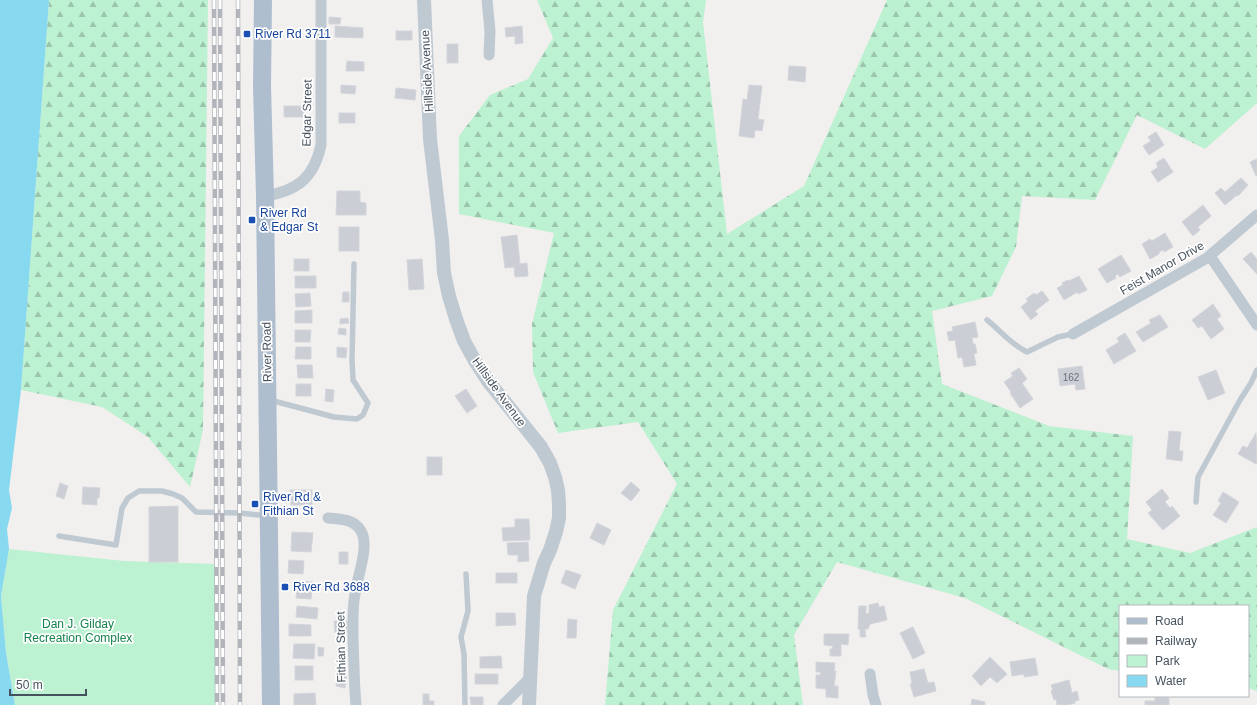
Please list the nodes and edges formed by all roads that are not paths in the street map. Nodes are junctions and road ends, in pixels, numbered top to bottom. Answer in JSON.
{"nodes":[{"id":1,"x":263,"y":0,"type":"edge"},
{"id":2,"x":321,"y":0,"type":"edge"},
{"id":3,"x":424,"y":0,"type":"edge"},
{"id":4,"x":487,"y":0,"type":"edge"},
{"id":5,"x":489,"y":55,"type":"dead end"},
{"id":6,"x":265,"y":196,"type":"junction"},
{"id":7,"x":1257,"y":215,"type":"edge"},
{"id":8,"x":1210,"y":256,"type":"junction"},
{"id":9,"x":354,"y":264,"type":"dead end"},
{"id":10,"x":987,"y":320,"type":"dead end"},
{"id":11,"x":1257,"y":325,"type":"edge"},
{"id":12,"x":1073,"y":334,"type":"joint"},
{"id":13,"x":1257,"y":370,"type":"edge"},
{"id":14,"x":267,"y":400,"type":"junction"},
{"id":15,"x":1196,"y":502,"type":"dead end"},
{"id":16,"x":269,"y":516,"type":"junction"},
{"id":17,"x":328,"y":518,"type":"dead end"},
{"id":18,"x":59,"y":536,"type":"dead end"},
{"id":19,"x":466,"y":574,"type":"dead end"},
{"id":20,"x":870,"y":674,"type":"dead end"},
{"id":21,"x":530,"y":678,"type":"junction"},
{"id":22,"x":271,"y":705,"type":"edge"},
{"id":23,"x":356,"y":705,"type":"edge"},
{"id":24,"x":465,"y":705,"type":"edge"},
{"id":25,"x":503,"y":705,"type":"edge"},
{"id":26,"x":529,"y":705,"type":"edge"},
{"id":27,"x":876,"y":705,"type":"edge"}],
"edges":[{"from":1,"to":6,"type":"main road","name":"River Road"},
{"from":2,"to":6,"type":"street","name":"Edgar Street"},
{"from":3,"to":21,"type":"street","name":"Hillside Avenue"},
{"from":4,"to":5,"type":"street"},
{"from":6,"to":14,"type":"main road","name":"River Road"},
{"from":7,"to":8,"type":"street","name":"Feist Manor Drive"},
{"from":8,"to":11,"type":"street"},
{"from":8,"to":12,"type":"street","name":"Feist Manor Drive"},
{"from":9,"to":14,"type":"lane"},
{"from":10,"to":12,"type":"lane"},
{"from":13,"to":15,"type":"lane"},
{"from":14,"to":16,"type":"main road","name":"River Road"},
{"from":16,"to":18,"type":"lane"},
{"from":16,"to":22,"type":"main road","name":"River Road"},
{"from":17,"to":23,"type":"street","name":"Fithian Street"},
{"from":19,"to":24,"type":"lane"},
{"from":20,"to":27,"type":"street"},
{"from":21,"to":25,"type":"street"},
{"from":21,"to":26,"type":"street","name":"Hillside Avenue"}]}
